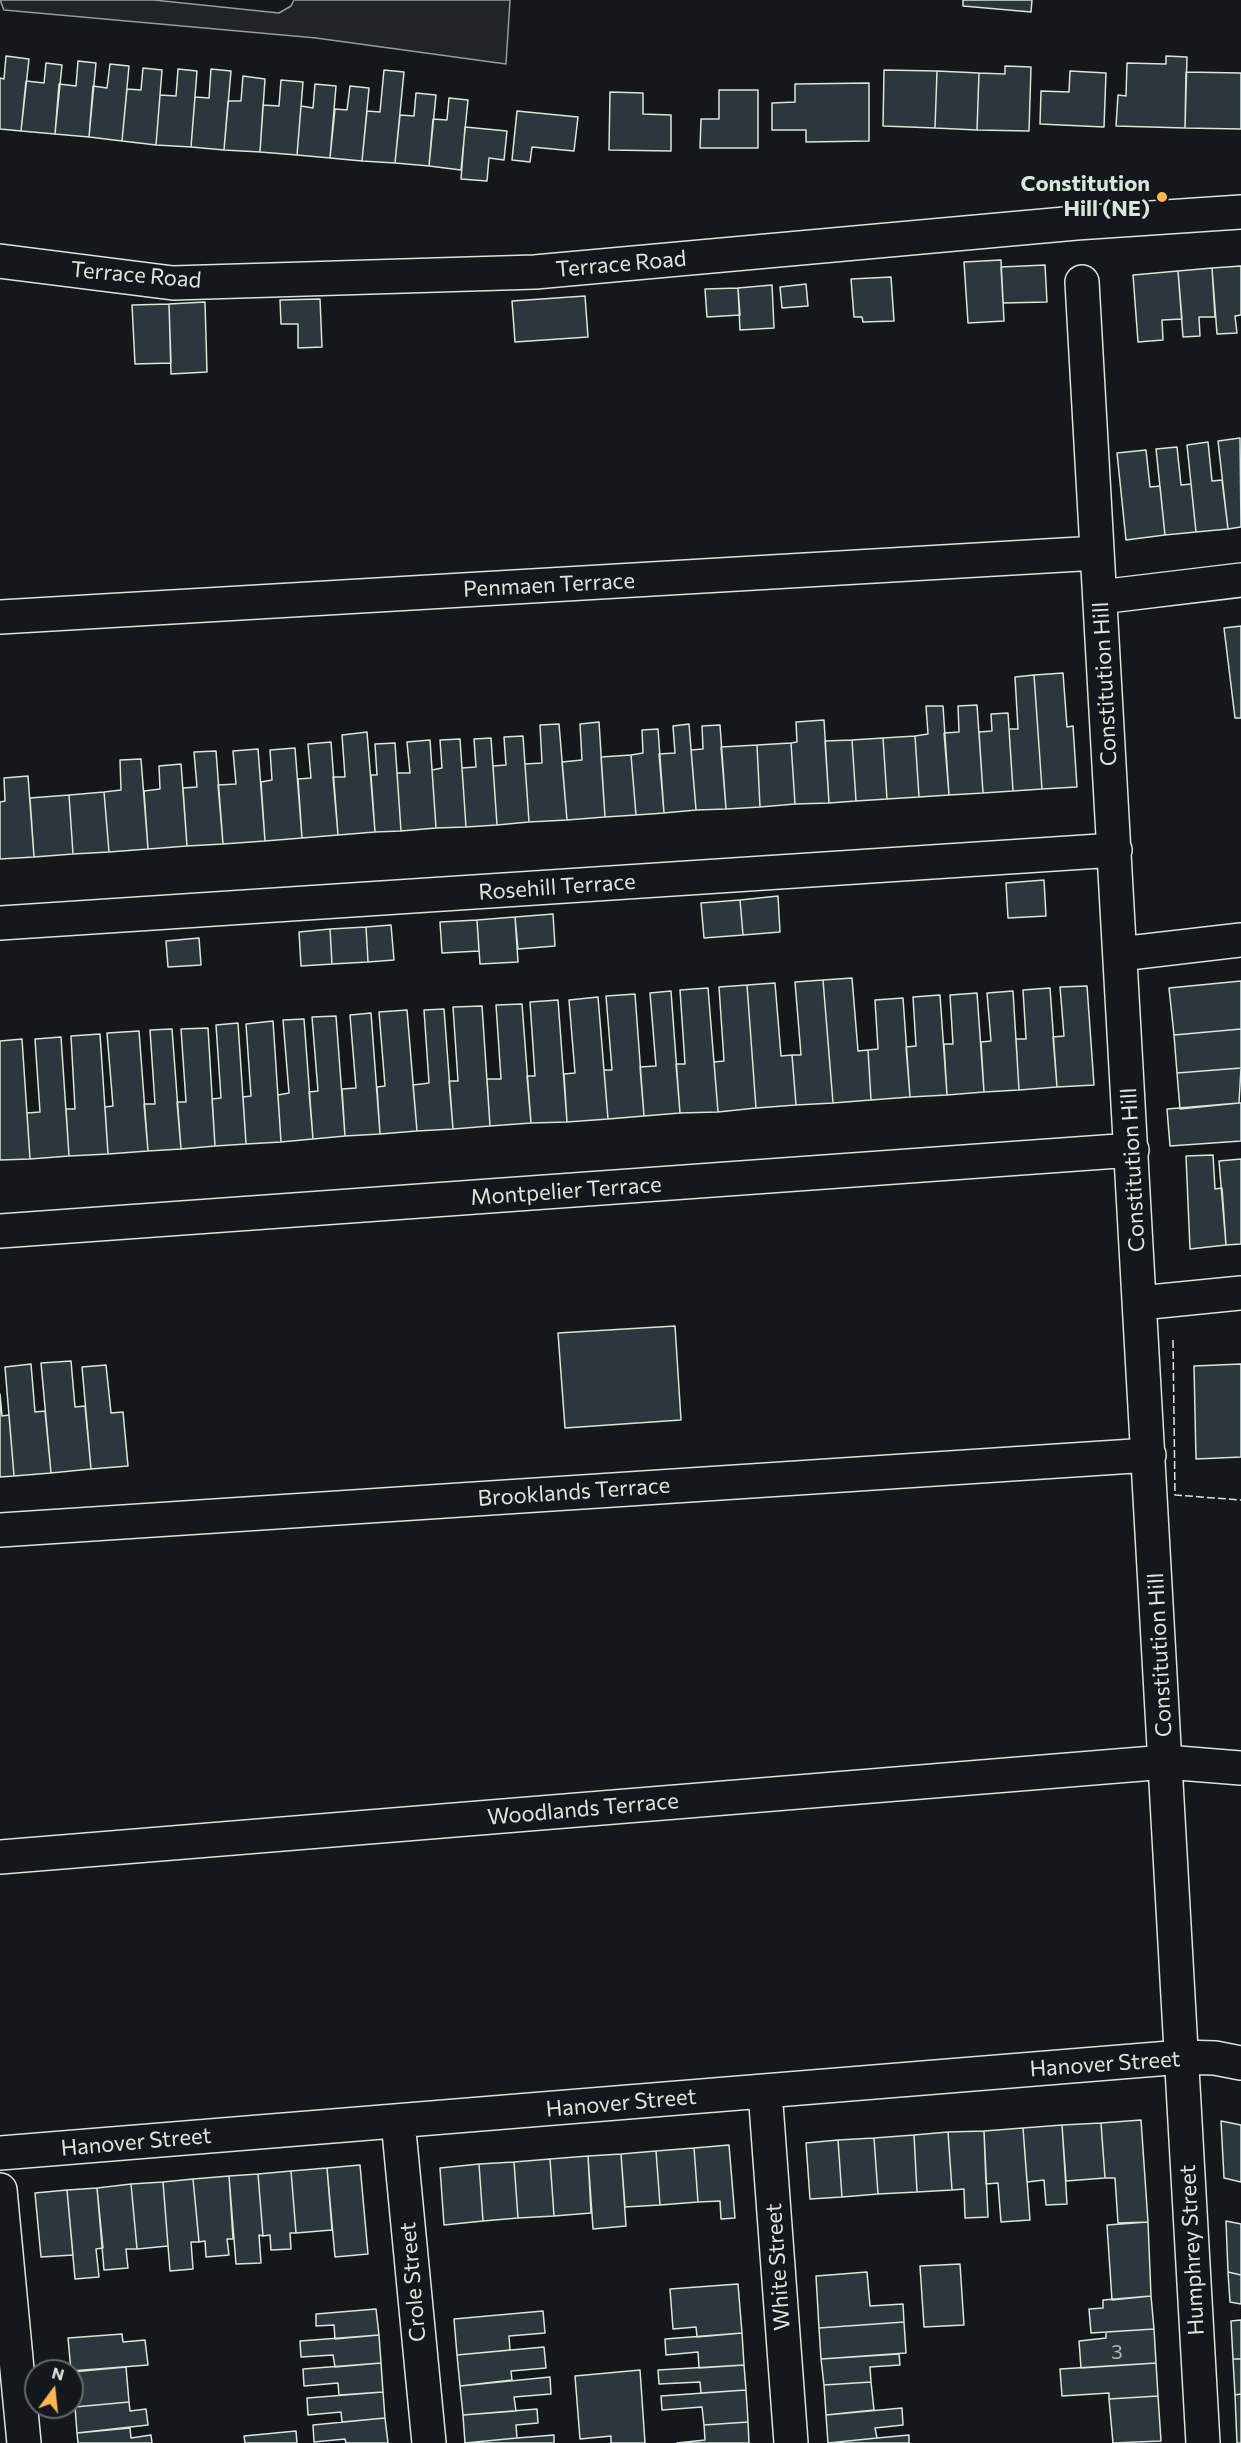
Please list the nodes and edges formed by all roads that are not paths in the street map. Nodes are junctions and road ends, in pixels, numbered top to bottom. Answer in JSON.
{"nodes":[{"id":1,"x":1241,"y":212,"type":"edge"},
{"id":2,"x":0,"y":261,"type":"edge"},
{"id":3,"x":1082,"y":282,"type":"dead end"},
{"id":4,"x":1098,"y":553,"type":"junction"},
{"id":5,"x":1241,"y":580,"type":"edge"},
{"id":6,"x":1100,"y":597,"type":"junction"},
{"id":7,"x":0,"y":616,"type":"edge"},
{"id":8,"x":1114,"y":850,"type":"junction"},
{"id":9,"x":0,"y":923,"type":"edge"},
{"id":10,"x":1241,"y":940,"type":"edge"},
{"id":11,"x":1120,"y":954,"type":"junction"},
{"id":12,"x":1132,"y":1150,"type":"junction"},
{"id":13,"x":0,"y":1231,"type":"edge"},
{"id":14,"x":1241,"y":1293,"type":"edge"},
{"id":15,"x":1140,"y":1303,"type":"junction"},
{"id":16,"x":1149,"y":1455,"type":"junction"},
{"id":17,"x":0,"y":1530,"type":"edge"},
{"id":18,"x":1167,"y":1761,"type":"junction"},
{"id":19,"x":1241,"y":1768,"type":"edge"},
{"id":20,"x":0,"y":1857,"type":"edge"},
{"id":21,"x":1182,"y":2057,"type":"junction"},
{"id":22,"x":1241,"y":2063,"type":"edge"},
{"id":23,"x":765,"y":2091,"type":"junction"},
{"id":24,"x":398,"y":2121,"type":"junction"},
{"id":25,"x":0,"y":2153,"type":"edge"},
{"id":26,"x":0,"y":2190,"type":"edge"},
{"id":27,"x":24,"y":2443,"type":"edge"},
{"id":28,"x":429,"y":2443,"type":"edge"},
{"id":29,"x":791,"y":2443,"type":"edge"},
{"id":30,"x":1203,"y":2443,"type":"edge"}],
"edges":[{"from":1,"to":2,"type":"street","name":"Terrace Road"},
{"from":3,"to":4,"type":"street","name":"Constitution Hill"},
{"from":4,"to":6,"type":"street","name":"Constitution Hill"},
{"from":4,"to":7,"type":"street","name":"Penmaen Terrace"},
{"from":5,"to":6,"type":"street"},
{"from":6,"to":8,"type":"street","name":"Constitution Hill"},
{"from":8,"to":9,"type":"street","name":"Rosehill Terrace"},
{"from":8,"to":11,"type":"street","name":"Constitution Hill"},
{"from":10,"to":11,"type":"street"},
{"from":11,"to":12,"type":"street","name":"Constitution Hill"},
{"from":12,"to":13,"type":"street","name":"Montpelier Terrace"},
{"from":12,"to":15,"type":"street","name":"Constitution Hill"},
{"from":14,"to":15,"type":"street"},
{"from":15,"to":16,"type":"street","name":"Constitution Hill"},
{"from":16,"to":17,"type":"street","name":"Brooklands Terrace"},
{"from":16,"to":18,"type":"street","name":"Constitution Hill"},
{"from":18,"to":19,"type":"street","name":"Woodlands Terrace"},
{"from":18,"to":20,"type":"street","name":"Woodlands Terrace"},
{"from":18,"to":21,"type":"street","name":"Constitution Hill"},
{"from":21,"to":22,"type":"street","name":"Hanover Street"},
{"from":21,"to":23,"type":"street","name":"Hanover Street"},
{"from":21,"to":30,"type":"street","name":"Humphrey Street"},
{"from":23,"to":24,"type":"street","name":"Hanover Street"},
{"from":23,"to":29,"type":"street","name":"White Street"},
{"from":24,"to":25,"type":"street","name":"Hanover Street"},
{"from":24,"to":28,"type":"street","name":"Crole Street"},
{"from":26,"to":27,"type":"street"}]}
